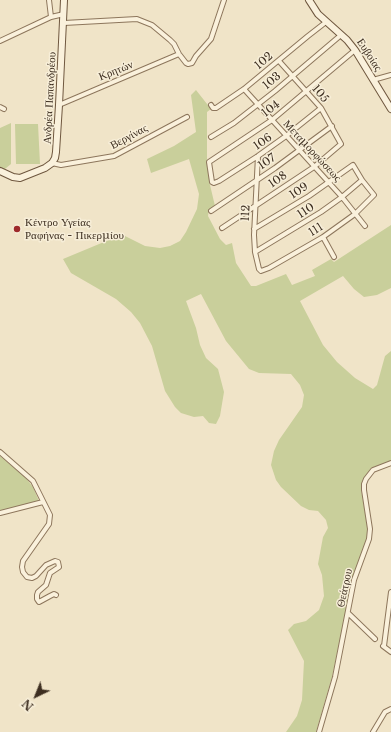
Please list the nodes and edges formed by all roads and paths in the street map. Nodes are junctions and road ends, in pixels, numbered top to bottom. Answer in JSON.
{"nodes":[{"id":1,"x":49,"y":0,"type":"edge"},
{"id":2,"x":64,"y":0,"type":"edge"},
{"id":3,"x":224,"y":0,"type":"edge"},
{"id":4,"x":309,"y":0,"type":"edge"},
{"id":5,"x":64,"y":14,"type":"junction"},
{"id":6,"x":51,"y":17,"type":"junction"},
{"id":7,"x":326,"y":22,"type":"junction"},
{"id":8,"x":64,"y":23,"type":"junction"},
{"id":9,"x":341,"y":35,"type":"junction"},
{"id":10,"x":0,"y":41,"type":"edge"},
{"id":11,"x":355,"y":50,"type":"junction"},
{"id":12,"x":179,"y":54,"type":"junction"},
{"id":13,"x":279,"y":61,"type":"junction"},
{"id":14,"x":391,"y":74,"type":"edge"},
{"id":15,"x":292,"y":76,"type":"junction"},
{"id":16,"x":373,"y":80,"type":"junction"},
{"id":17,"x":244,"y":89,"type":"junction"},
{"id":18,"x":307,"y":92,"type":"junction"},
{"id":19,"x":258,"y":104,"type":"junction"},
{"id":20,"x":60,"y":105,"type":"junction"},
{"id":21,"x":211,"y":105,"type":"dead end"},
{"id":22,"x":321,"y":108,"type":"junction"},
{"id":23,"x":391,"y":109,"type":"edge"},
{"id":24,"x":187,"y":117,"type":"dead end"},
{"id":25,"x":272,"y":120,"type":"junction"},
{"id":26,"x":332,"y":126,"type":"junction"},
{"id":27,"x":286,"y":136,"type":"junction"},
{"id":28,"x":211,"y":137,"type":"dead end"},
{"id":29,"x":341,"y":144,"type":"joint"},
{"id":30,"x":299,"y":150,"type":"junction"},
{"id":31,"x":258,"y":156,"type":"junction"},
{"id":32,"x":52,"y":163,"type":"junction"},
{"id":33,"x":314,"y":167,"type":"junction"},
{"id":34,"x":0,"y":171,"type":"edge"},
{"id":35,"x":257,"y":180,"type":"junction"},
{"id":36,"x":362,"y":180,"type":"junction"},
{"id":37,"x":328,"y":181,"type":"junction"},
{"id":38,"x":212,"y":182,"type":"joint"},
{"id":39,"x":342,"y":197,"type":"junction"},
{"id":40,"x":256,"y":206,"type":"junction"},
{"id":41,"x":211,"y":211,"type":"dead end"},
{"id":42,"x":355,"y":214,"type":"junction"},
{"id":43,"x":365,"y":226,"type":"dead end"},
{"id":44,"x":222,"y":228,"type":"dead end"},
{"id":45,"x":254,"y":229,"type":"junction"},
{"id":46,"x":323,"y":237,"type":"junction"},
{"id":47,"x":255,"y":252,"type":"junction"},
{"id":48,"x":334,"y":257,"type":"dead end"},
{"id":49,"x":261,"y":270,"type":"joint"},
{"id":50,"x":0,"y":452,"type":"edge"},
{"id":51,"x":391,"y":463,"type":"edge"},
{"id":52,"x":43,"y":502,"type":"junction"},
{"id":53,"x":0,"y":513,"type":"edge"},
{"id":54,"x":391,"y":592,"type":"edge"},
{"id":55,"x":56,"y":595,"type":"dead end"},
{"id":56,"x":348,"y":613,"type":"junction"},
{"id":57,"x":376,"y":639,"type":"dead end"},
{"id":58,"x":391,"y":652,"type":"edge"},
{"id":59,"x":391,"y":709,"type":"edge"},
{"id":60,"x":319,"y":732,"type":"edge"},
{"id":61,"x":374,"y":732,"type":"edge"}],
"edges":[{"from":1,"to":6,"type":"street"},
{"from":2,"to":5,"type":"main road","name":"Ανδρέα Παπανδρέου"},
{"from":3,"to":12,"type":"street"},
{"from":4,"to":7,"type":"main road","name":"Ευβοίας"},
{"from":5,"to":6,"type":"street"},
{"from":5,"to":8,"type":"main road","name":"Ανδρέα Παπανδρέου"},
{"from":6,"to":10,"type":"street"},
{"from":7,"to":9,"type":"main road","name":"Ευβοίας"},
{"from":7,"to":13,"type":"street","name":"102"},
{"from":8,"to":12,"type":"street"},
{"from":8,"to":20,"type":"main road","name":"Ανδρέα Παπανδρέου"},
{"from":9,"to":11,"type":"main road","name":"Ευβοίας"},
{"from":9,"to":15,"type":"street","name":"103"},
{"from":11,"to":16,"type":"main road","name":"Ευβοίας"},
{"from":11,"to":18,"type":"street","name":"104"},
{"from":12,"to":20,"type":"street","name":"Κρητών"},
{"from":13,"to":15,"type":"street","name":"105"},
{"from":13,"to":17,"type":"street","name":"102"},
{"from":14,"to":16,"type":"street"},
{"from":15,"to":18,"type":"street","name":"105"},
{"from":15,"to":19,"type":"street","name":"103"},
{"from":16,"to":23,"type":"main road","name":"Ευβοίας"},
{"from":17,"to":19,"type":"street","name":"Μεταμορφώσεως"},
{"from":17,"to":21,"type":"street","name":"102"},
{"from":18,"to":22,"type":"street","name":"105"},
{"from":18,"to":25,"type":"street","name":"104"},
{"from":19,"to":25,"type":"street","name":"Μεταμορφώσεως"},
{"from":19,"to":28,"type":"street","name":"103"},
{"from":20,"to":32,"type":"main road","name":"Ανδρέα Παπανδρέου"},
{"from":22,"to":26,"type":"street","name":"105"},
{"from":22,"to":27,"type":"street","name":"106"},
{"from":24,"to":32,"type":"street","name":"Βεργίνας"},
{"from":25,"to":27,"type":"street","name":"Μεταμορφώσεως"},
{"from":25,"to":38,"type":"street","name":"104"},
{"from":26,"to":29,"type":"street","name":"105"},
{"from":26,"to":30,"type":"street","name":"107"},
{"from":27,"to":30,"type":"street","name":"Μεταμορφώσεως"},
{"from":27,"to":31,"type":"street","name":"106"},
{"from":29,"to":33,"type":"street","name":"108"},
{"from":30,"to":33,"type":"street","name":"Μεταμορφώσεως"},
{"from":30,"to":35,"type":"street","name":"107"},
{"from":31,"to":35,"type":"street","name":"112"},
{"from":31,"to":38,"type":"street","name":"106"},
{"from":32,"to":34,"type":"main road"},
{"from":33,"to":37,"type":"street","name":"Μεταμορφώσεως"},
{"from":33,"to":40,"type":"street","name":"108"},
{"from":35,"to":40,"type":"street","name":"112"},
{"from":35,"to":41,"type":"street","name":"107"},
{"from":36,"to":37,"type":"street","name":"109"},
{"from":36,"to":39,"type":"street","name":"110"},
{"from":36,"to":42,"type":"street","name":"111"},
{"from":37,"to":39,"type":"street","name":"Μεταμορφώσεως"},
{"from":37,"to":45,"type":"street","name":"109"},
{"from":39,"to":42,"type":"street","name":"Μεταμορφώσεως"},
{"from":39,"to":47,"type":"street","name":"110"},
{"from":40,"to":44,"type":"street","name":"108"},
{"from":40,"to":45,"type":"street","name":"112"},
{"from":42,"to":43,"type":"street","name":"Μεταμορφώσεως"},
{"from":42,"to":46,"type":"street","name":"111"},
{"from":45,"to":47,"type":"street","name":"112"},
{"from":46,"to":48,"type":"street"},
{"from":46,"to":49,"type":"street","name":"111"},
{"from":47,"to":49,"type":"street","name":"112"},
{"from":50,"to":52,"type":"street"},
{"from":51,"to":56,"type":"street","name":"Θεάτρου"},
{"from":52,"to":53,"type":"street"},
{"from":52,"to":55,"type":"street"},
{"from":54,"to":58,"type":"street"},
{"from":56,"to":57,"type":"street"},
{"from":56,"to":60,"type":"street","name":"Θεάτρου"},
{"from":59,"to":61,"type":"street"}]}
